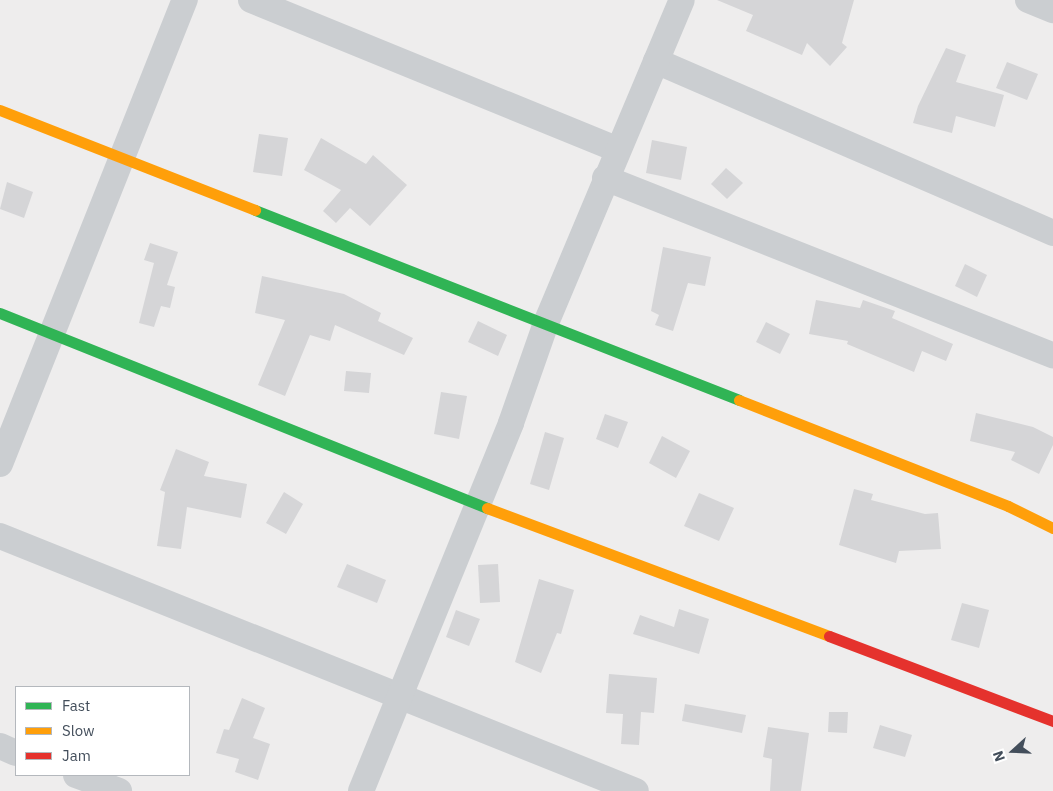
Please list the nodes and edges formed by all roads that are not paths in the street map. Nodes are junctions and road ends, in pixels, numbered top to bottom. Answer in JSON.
{"nodes":[{"id":1,"x":185,"y":0,"type":"edge"},
{"id":2,"x":251,"y":0,"type":"edge"},
{"id":3,"x":682,"y":0,"type":"edge"},
{"id":4,"x":1028,"y":0,"type":"edge"},
{"id":5,"x":1053,"y":10,"type":"edge"},
{"id":6,"x":656,"y":61,"type":"junction"},
{"id":7,"x":0,"y":110,"type":"edge"},
{"id":8,"x":618,"y":149,"type":"junction"},
{"id":9,"x":119,"y":159,"type":"junction"},
{"id":10,"x":605,"y":178,"type":"junction"},
{"id":11,"x":1053,"y":233,"type":"edge"},
{"id":12,"x":0,"y":313,"type":"edge"},
{"id":13,"x":546,"y":323,"type":"junction"},
{"id":14,"x":52,"y":332,"type":"junction"},
{"id":15,"x":1053,"y":355,"type":"edge"},
{"id":16,"x":0,"y":464,"type":"edge"},
{"id":17,"x":477,"y":504,"type":"junction"},
{"id":18,"x":1053,"y":528,"type":"edge"},
{"id":19,"x":0,"y":536,"type":"edge"},
{"id":20,"x":402,"y":696,"type":"junction"},
{"id":21,"x":1053,"y":721,"type":"edge"},
{"id":22,"x":0,"y":746,"type":"edge"},
{"id":23,"x":15,"y":752,"type":"edge"},
{"id":24,"x":79,"y":776,"type":"edge"},
{"id":25,"x":119,"y":791,"type":"edge"},
{"id":26,"x":360,"y":791,"type":"edge"},
{"id":27,"x":636,"y":791,"type":"edge"}],
"edges":[{"from":1,"to":9,"type":"street"},
{"from":2,"to":8,"type":"street"},
{"from":3,"to":6,"type":"street"},
{"from":4,"to":5,"type":"street"},
{"from":6,"to":8,"type":"street"},
{"from":6,"to":11,"type":"street"},
{"from":7,"to":9,"type":"street"},
{"from":8,"to":10,"type":"street"},
{"from":9,"to":13,"type":"street"},
{"from":9,"to":14,"type":"street"},
{"from":10,"to":13,"type":"street"},
{"from":10,"to":15,"type":"street"},
{"from":12,"to":14,"type":"street"},
{"from":13,"to":17,"type":"street"},
{"from":13,"to":18,"type":"street"},
{"from":14,"to":16,"type":"street"},
{"from":14,"to":17,"type":"street"},
{"from":17,"to":20,"type":"street"},
{"from":17,"to":21,"type":"street"},
{"from":19,"to":20,"type":"street"},
{"from":20,"to":26,"type":"street"},
{"from":20,"to":27,"type":"street"},
{"from":22,"to":23,"type":"street"},
{"from":24,"to":25,"type":"street"}]}
